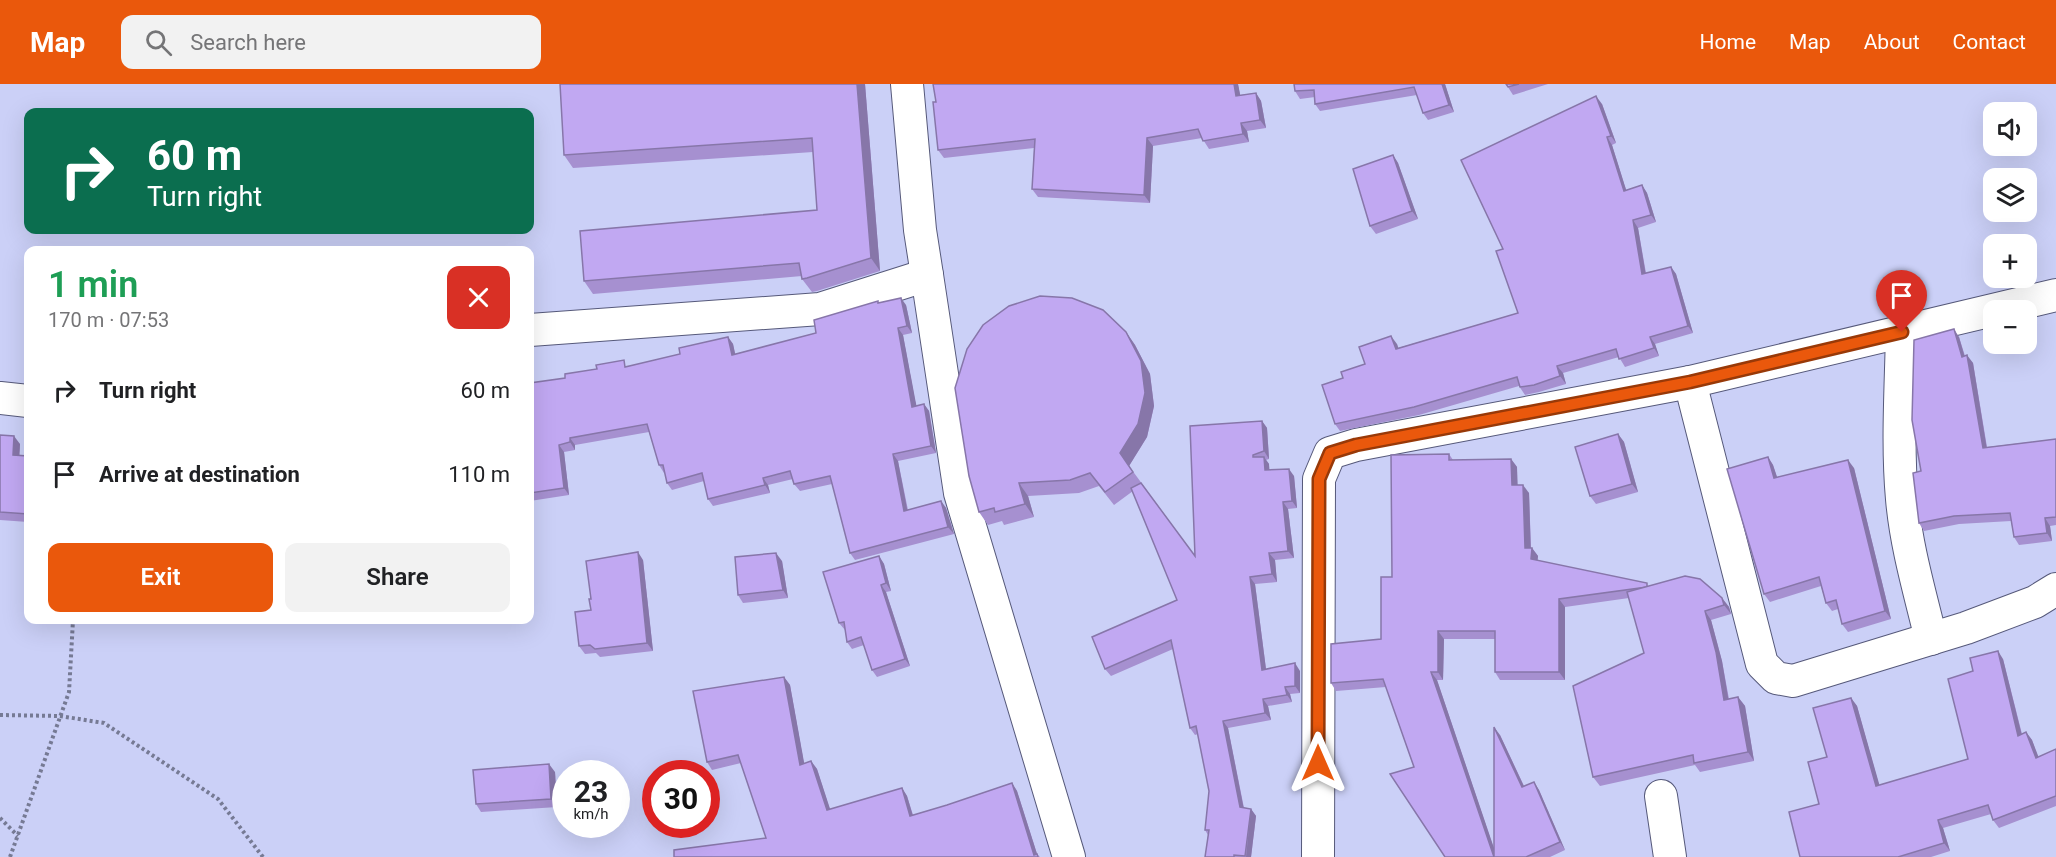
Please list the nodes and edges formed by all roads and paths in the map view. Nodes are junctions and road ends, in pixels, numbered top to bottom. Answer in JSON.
{"nodes":[{"id":1,"x":907,"y":84,"type":"edge"},
{"id":2,"x":927,"y":275,"type":"junction"},
{"id":3,"x":2056,"y":295,"type":"edge"},
{"id":4,"x":534,"y":330,"type":"edge"},
{"id":5,"x":1902,"y":332,"type":"junction"},
{"id":6,"x":1690,"y":382,"type":"junction"},
{"id":7,"x":0,"y":398,"type":"edge"},
{"id":8,"x":24,"y":401,"type":"edge"},
{"id":9,"x":2056,"y":590,"type":"edge"},
{"id":10,"x":73,"y":624,"type":"edge"},
{"id":11,"x":1931,"y":639,"type":"junction"},
{"id":12,"x":0,"y":715,"type":"edge"},
{"id":13,"x":60,"y":716,"type":"junction"},
{"id":14,"x":1661,"y":796,"type":"dead end"},
{"id":15,"x":0,"y":818,"type":"edge"},
{"id":16,"x":18,"y":836,"type":"junction"},
{"id":17,"x":10,"y":857,"type":"edge"},
{"id":18,"x":263,"y":857,"type":"edge"},
{"id":19,"x":1069,"y":857,"type":"edge"},
{"id":20,"x":1318,"y":857,"type":"edge"},
{"id":21,"x":1670,"y":857,"type":"edge"}],
"edges":[{"from":1,"to":2,"type":"street"},
{"from":2,"to":4,"type":"street"},
{"from":2,"to":19,"type":"street"},
{"from":3,"to":5,"type":"street"},
{"from":5,"to":6,"type":"street"},
{"from":5,"to":11,"type":"street"},
{"from":6,"to":11,"type":"street"},
{"from":6,"to":20,"type":"street"},
{"from":7,"to":8,"type":"street"},
{"from":9,"to":11,"type":"street"},
{"from":10,"to":13,"type":"path"},
{"from":12,"to":13,"type":"path"},
{"from":13,"to":16,"type":"path"},
{"from":13,"to":18,"type":"path"},
{"from":14,"to":21,"type":"street"},
{"from":15,"to":16,"type":"path"},
{"from":16,"to":17,"type":"path"}]}
